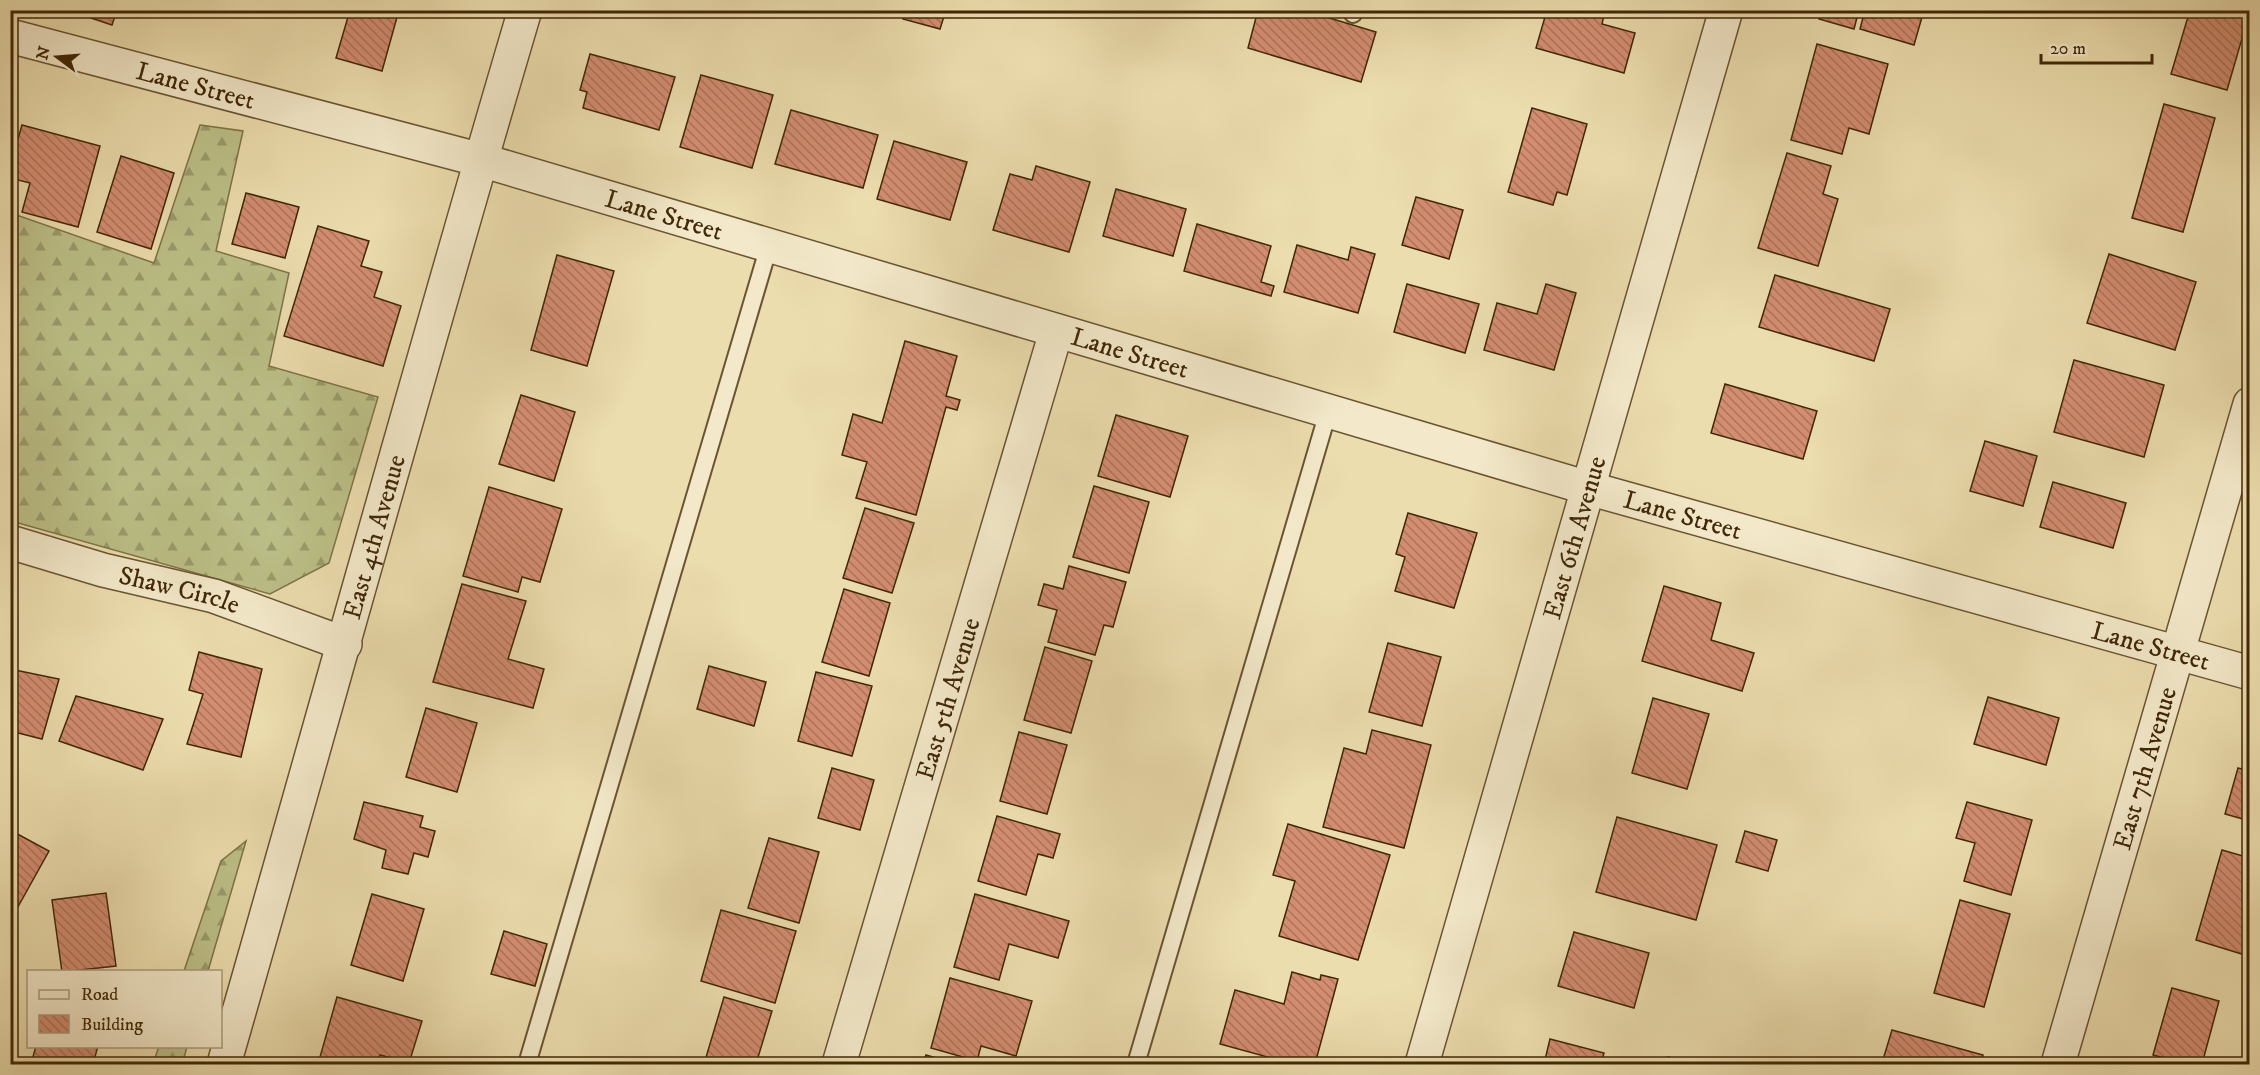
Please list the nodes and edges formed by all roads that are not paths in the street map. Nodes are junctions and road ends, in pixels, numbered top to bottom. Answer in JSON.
{"nodes":[{"id":1,"x":525,"y":10,"type":"edge"},
{"id":2,"x":1726,"y":10,"type":"edge"},
{"id":3,"x":10,"y":36,"type":"edge"},
{"id":4,"x":481,"y":160,"type":"junction"},
{"id":5,"x":769,"y":246,"type":"junction"},
{"id":6,"x":1056,"y":332,"type":"junction"},
{"id":7,"x":2250,"y":404,"type":"edge"},
{"id":8,"x":1328,"y":412,"type":"junction"},
{"id":9,"x":1588,"y":488,"type":"junction"},
{"id":10,"x":10,"y":542,"type":"edge"},
{"id":11,"x":345,"y":644,"type":"junction"},
{"id":12,"x":2177,"y":652,"type":"junction"},
{"id":13,"x":2250,"y":673,"type":"edge"},
{"id":14,"x":224,"y":1065,"type":"edge"},
{"id":15,"x":527,"y":1065,"type":"edge"},
{"id":16,"x":839,"y":1065,"type":"edge"},
{"id":17,"x":1136,"y":1065,"type":"edge"},
{"id":18,"x":1422,"y":1065,"type":"edge"},
{"id":19,"x":2058,"y":1065,"type":"edge"}],
"edges":[{"from":1,"to":4,"type":"street","name":"East 4th Avenue"},
{"from":2,"to":9,"type":"street","name":"East 6th Avenue"},
{"from":3,"to":4,"type":"street","name":"Lane Street"},
{"from":4,"to":5,"type":"street","name":"Lane Street"},
{"from":4,"to":11,"type":"street","name":"East 4th Avenue"},
{"from":5,"to":6,"type":"street","name":"Lane Street"},
{"from":5,"to":15,"type":"lane"},
{"from":6,"to":8,"type":"street","name":"Lane Street"},
{"from":6,"to":16,"type":"street","name":"East 5th Avenue"},
{"from":7,"to":12,"type":"street","name":"East 7th Avenue"},
{"from":8,"to":9,"type":"street","name":"Lane Street"},
{"from":8,"to":17,"type":"lane"},
{"from":9,"to":12,"type":"street","name":"Lane Street"},
{"from":9,"to":18,"type":"street","name":"East 6th Avenue"},
{"from":10,"to":11,"type":"street","name":"Shaw Circle"},
{"from":11,"to":14,"type":"street","name":"East 4th Avenue"},
{"from":12,"to":13,"type":"street","name":"Lane Street"},
{"from":12,"to":19,"type":"street","name":"East 7th Avenue"}]}
